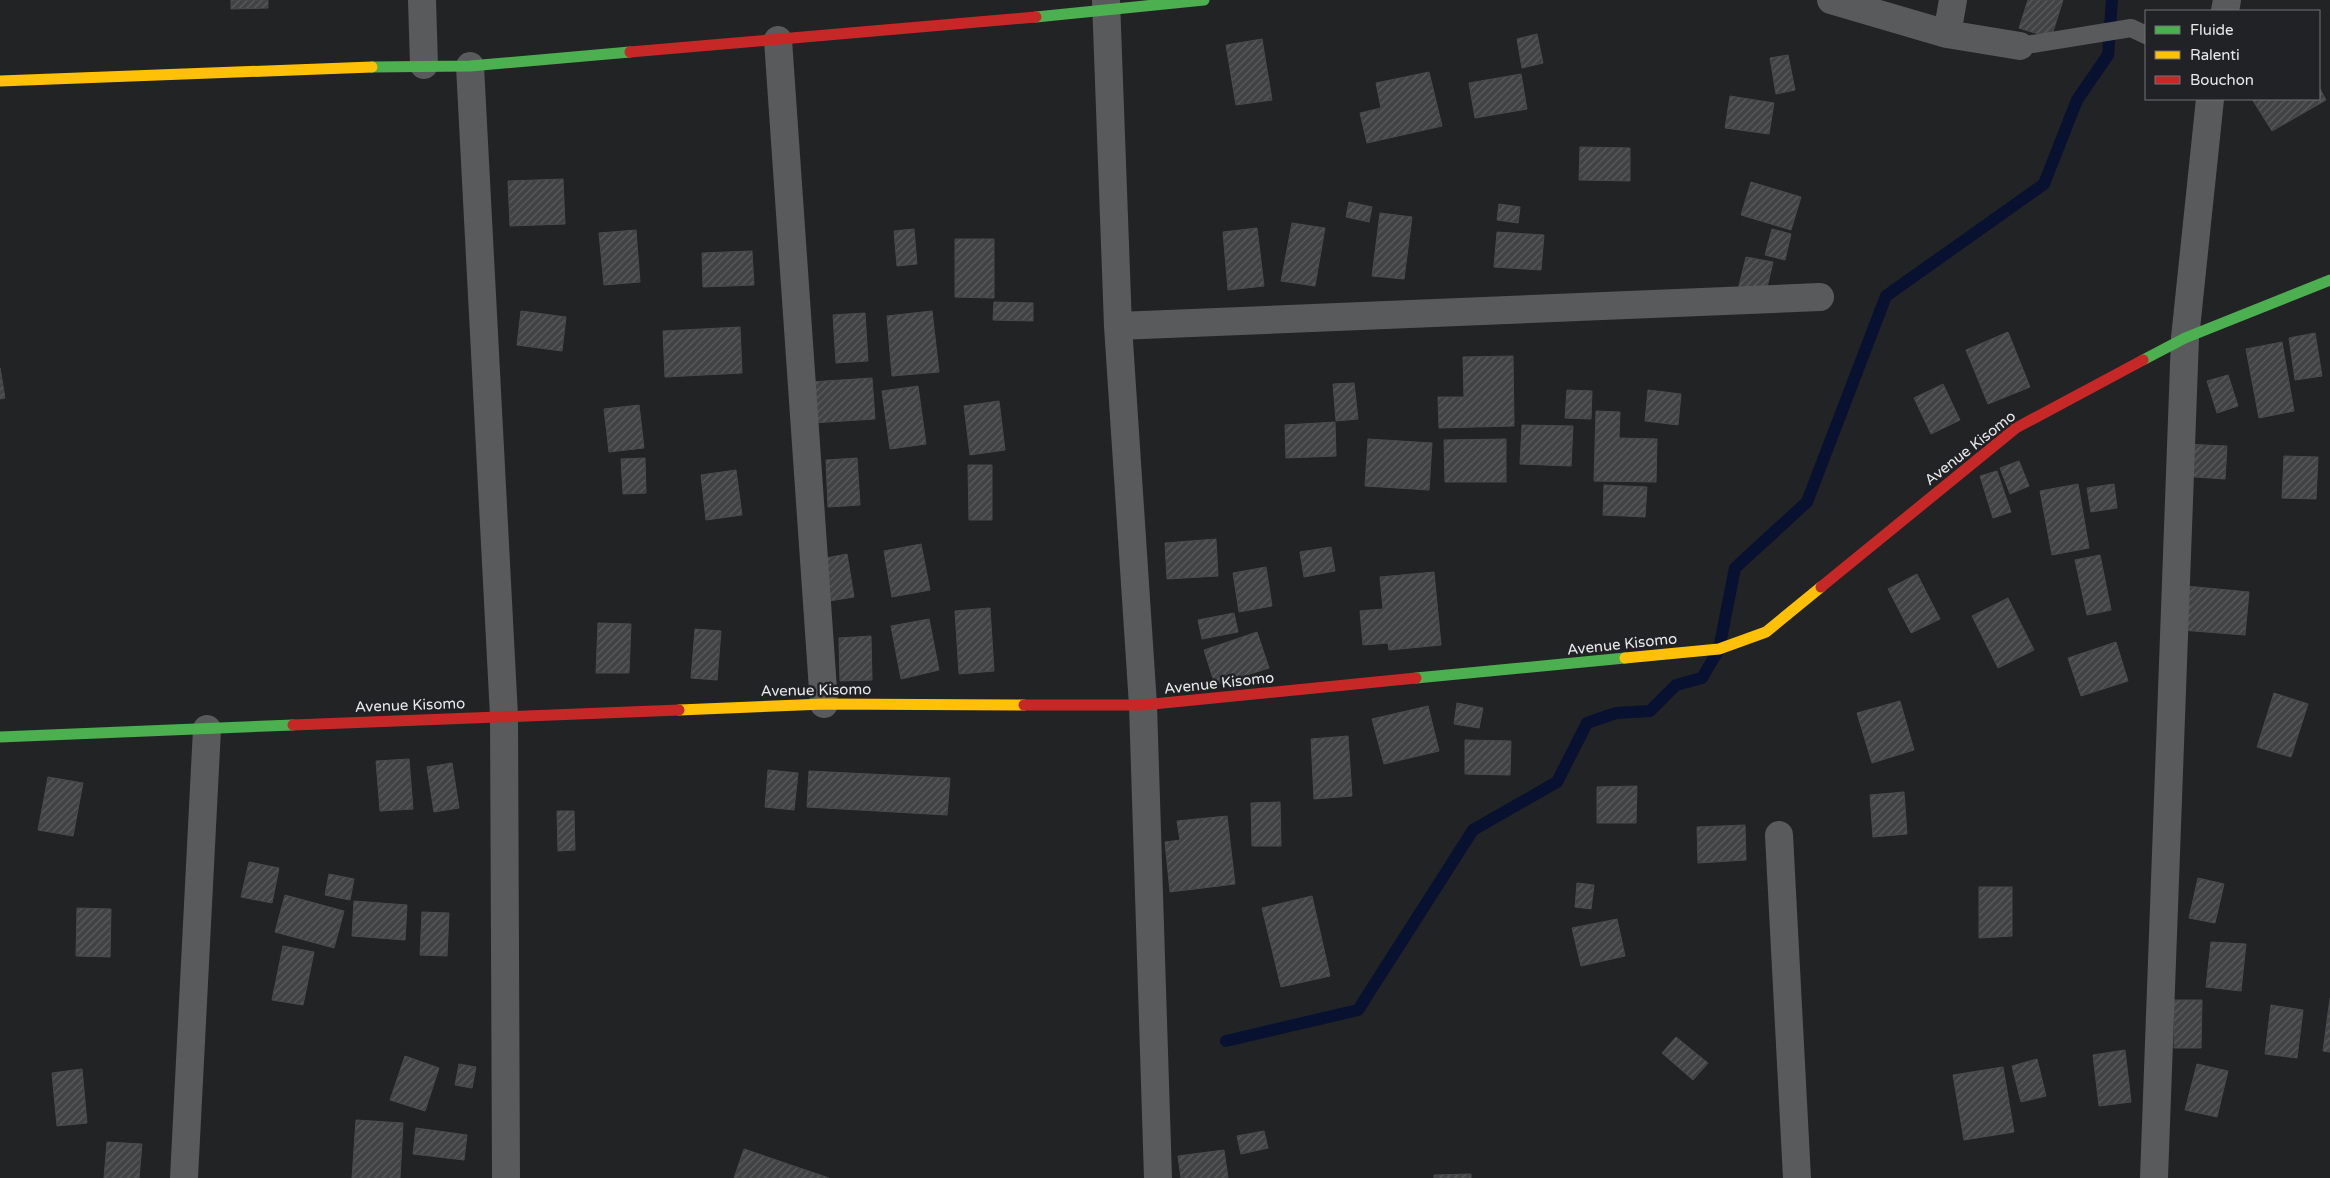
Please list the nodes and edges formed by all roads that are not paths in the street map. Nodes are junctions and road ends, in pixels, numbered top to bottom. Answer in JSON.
{"nodes":[{"id":1,"x":422,"y":0,"type":"edge"},
{"id":2,"x":1204,"y":0,"type":"edge"},
{"id":3,"x":1831,"y":0,"type":"edge"},
{"id":4,"x":1953,"y":0,"type":"edge"},
{"id":5,"x":1106,"y":6,"type":"edge"},
{"id":6,"x":1947,"y":34,"type":"junction"},
{"id":7,"x":2145,"y":34,"type":"edge"},
{"id":8,"x":778,"y":40,"type":"junction"},
{"id":9,"x":2020,"y":46,"type":"joint"},
{"id":10,"x":424,"y":65,"type":"junction"},
{"id":11,"x":470,"y":66,"type":"junction"},
{"id":12,"x":0,"y":81,"type":"edge"},
{"id":13,"x":2210,"y":100,"type":"edge"},
{"id":14,"x":2330,"y":280,"type":"edge"},
{"id":15,"x":1820,"y":297,"type":"dead end"},
{"id":16,"x":1118,"y":326,"type":"junction"},
{"id":17,"x":2185,"y":338,"type":"junction"},
{"id":18,"x":824,"y":704,"type":"junction"},
{"id":19,"x":1143,"y":705,"type":"junction"},
{"id":20,"x":504,"y":716,"type":"junction"},
{"id":21,"x":207,"y":728,"type":"junction"},
{"id":22,"x":0,"y":737,"type":"edge"},
{"id":23,"x":1779,"y":835,"type":"dead end"},
{"id":24,"x":184,"y":1178,"type":"edge"},
{"id":25,"x":506,"y":1178,"type":"edge"},
{"id":26,"x":1158,"y":1178,"type":"edge"},
{"id":27,"x":1797,"y":1178,"type":"edge"},
{"id":28,"x":2154,"y":1178,"type":"edge"}],
"edges":[{"from":1,"to":10,"type":"street"},
{"from":2,"to":5,"type":"street"},
{"from":3,"to":6,"type":"street"},
{"from":4,"to":6,"type":"street"},
{"from":5,"to":8,"type":"street"},
{"from":5,"to":16,"type":"street"},
{"from":6,"to":9,"type":"street"},
{"from":7,"to":9,"type":"lane"},
{"from":8,"to":11,"type":"street"},
{"from":8,"to":18,"type":"street"},
{"from":10,"to":11,"type":"street"},
{"from":10,"to":12,"type":"street"},
{"from":11,"to":20,"type":"street"},
{"from":13,"to":17,"type":"street"},
{"from":14,"to":17,"type":"street","name":"Avenue Kisomo"},
{"from":15,"to":16,"type":"street"},
{"from":16,"to":19,"type":"street"},
{"from":17,"to":19,"type":"street","name":"Avenue Kisomo"},
{"from":17,"to":28,"type":"street"},
{"from":18,"to":19,"type":"street","name":"Avenue Kisomo"},
{"from":18,"to":20,"type":"street","name":"Avenue Kisomo"},
{"from":19,"to":26,"type":"street"},
{"from":20,"to":21,"type":"street","name":"Avenue Kisomo"},
{"from":20,"to":25,"type":"street"},
{"from":21,"to":22,"type":"street","name":"Avenue Kisomo"},
{"from":21,"to":24,"type":"street"},
{"from":23,"to":27,"type":"street"}]}
